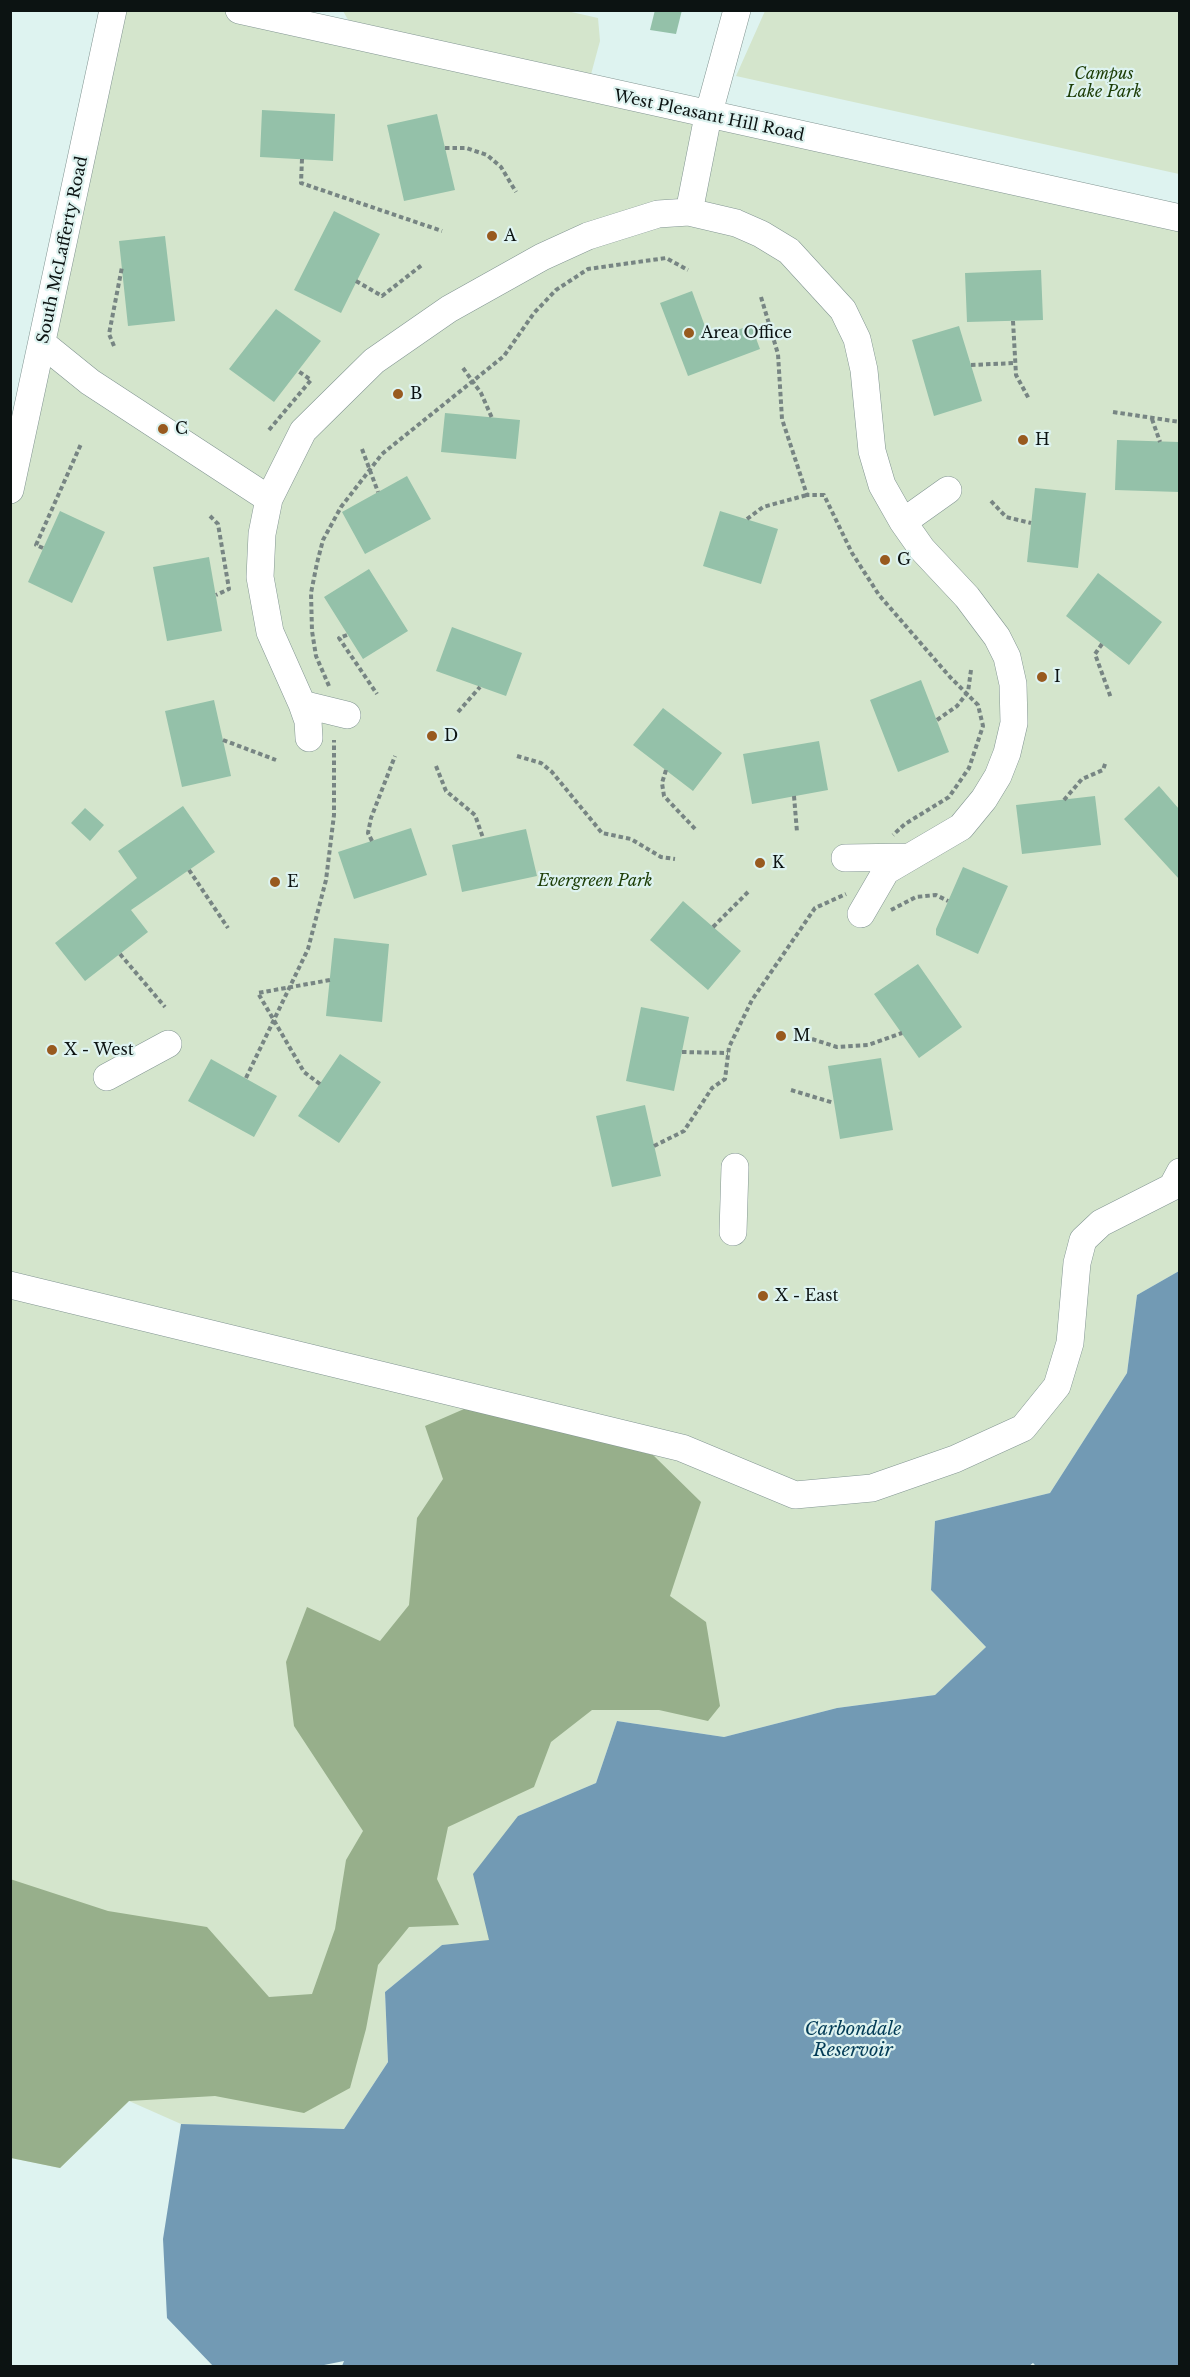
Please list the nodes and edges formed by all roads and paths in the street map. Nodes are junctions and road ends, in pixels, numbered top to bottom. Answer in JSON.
{"nodes":[{"id":1,"x":113,"y":10,"type":"edge"},
{"id":2,"x":238,"y":10,"type":"edge"},
{"id":3,"x":737,"y":10,"type":"edge"},
{"id":4,"x":708,"y":116,"type":"junction"},
{"id":5,"x":445,"y":148,"type":"dead end"},
{"id":6,"x":302,"y":159,"type":"dead end"},
{"id":7,"x":516,"y":192,"type":"dead end"},
{"id":8,"x":689,"y":212,"type":"junction"},
{"id":9,"x":1179,"y":218,"type":"edge"},
{"id":10,"x":442,"y":231,"type":"dead end"},
{"id":11,"x":422,"y":265,"type":"dead end"},
{"id":12,"x":122,"y":267,"type":"dead end"},
{"id":13,"x":688,"y":270,"type":"dead end"},
{"id":14,"x":356,"y":281,"type":"dead end"},
{"id":15,"x":761,"y":297,"type":"dead end"},
{"id":16,"x":1014,"y":321,"type":"dead end"},
{"id":17,"x":43,"y":344,"type":"junction"},
{"id":18,"x":114,"y":346,"type":"dead end"},
{"id":19,"x":1015,"y":363,"type":"junction"},
{"id":20,"x":971,"y":365,"type":"dead end"},
{"id":21,"x":463,"y":368,"type":"dead end"},
{"id":22,"x":298,"y":371,"type":"dead end"},
{"id":23,"x":472,"y":381,"type":"junction"},
{"id":24,"x":1029,"y":399,"type":"dead end"},
{"id":25,"x":1113,"y":412,"type":"dead end"},
{"id":26,"x":492,"y":418,"type":"dead end"},
{"id":27,"x":1152,"y":419,"type":"junction"},
{"id":28,"x":1179,"y":422,"type":"edge"},
{"id":29,"x":269,"y":430,"type":"dead end"},
{"id":30,"x":1160,"y":442,"type":"dead end"},
{"id":31,"x":81,"y":444,"type":"dead end"},
{"id":32,"x":362,"y":449,"type":"dead end"},
{"id":33,"x":370,"y":469,"type":"junction"},
{"id":34,"x":10,"y":490,"type":"edge"},
{"id":35,"x":948,"y":490,"type":"dead end"},
{"id":36,"x":378,"y":492,"type":"dead end"},
{"id":37,"x":807,"y":495,"type":"junction"},
{"id":38,"x":268,"y":500,"type":"junction"},
{"id":39,"x":991,"y":501,"type":"dead end"},
{"id":40,"x":210,"y":516,"type":"dead end"},
{"id":41,"x":747,"y":519,"type":"dead end"},
{"id":42,"x":903,"y":522,"type":"junction"},
{"id":43,"x":1031,"y":523,"type":"dead end"},
{"id":44,"x":43,"y":548,"type":"dead end"},
{"id":45,"x":216,"y":595,"type":"dead end"},
{"id":46,"x":347,"y":635,"type":"dead end"},
{"id":47,"x":1102,"y":644,"type":"dead end"},
{"id":48,"x":971,"y":670,"type":"dead end"},
{"id":49,"x":480,"y":687,"type":"dead end"},
{"id":50,"x":968,"y":692,"type":"junction"},
{"id":51,"x":377,"y":694,"type":"dead end"},
{"id":52,"x":1111,"y":698,"type":"dead end"},
{"id":53,"x":302,"y":704,"type":"junction"},
{"id":54,"x":458,"y":712,"type":"dead end"},
{"id":55,"x":339,"y":714,"type":"junction"},
{"id":56,"x":937,"y":720,"type":"dead end"},
{"id":57,"x":309,"y":738,"type":"dead end"},
{"id":58,"x":223,"y":740,"type":"dead end"},
{"id":59,"x":395,"y":756,"type":"dead end"},
{"id":60,"x":517,"y":756,"type":"dead end"},
{"id":61,"x":276,"y":760,"type":"dead end"},
{"id":62,"x":1106,"y":761,"type":"dead end"},
{"id":63,"x":436,"y":766,"type":"dead end"},
{"id":64,"x":666,"y":771,"type":"dead end"},
{"id":65,"x":794,"y":796,"type":"dead end"},
{"id":66,"x":1064,"y":800,"type":"dead end"},
{"id":67,"x":696,"y":830,"type":"dead end"},
{"id":68,"x":797,"y":832,"type":"dead end"},
{"id":69,"x":483,"y":838,"type":"dead end"},
{"id":70,"x":372,"y":841,"type":"dead end"},
{"id":71,"x":910,"y":857,"type":"junction"},
{"id":72,"x":845,"y":858,"type":"dead end"},
{"id":73,"x":675,"y":859,"type":"dead end"},
{"id":74,"x":878,"y":859,"type":"junction"},
{"id":75,"x":189,"y":870,"type":"dead end"},
{"id":76,"x":750,"y":890,"type":"dead end"},
{"id":77,"x":948,"y":901,"type":"dead end"},
{"id":78,"x":867,"y":906,"type":"junction"},
{"id":79,"x":713,"y":927,"type":"dead end"},
{"id":80,"x":228,"y":928,"type":"dead end"},
{"id":81,"x":120,"y":954,"type":"dead end"},
{"id":82,"x":330,"y":980,"type":"dead end"},
{"id":83,"x":290,"y":987,"type":"junction"},
{"id":84,"x":165,"y":1007,"type":"dead end"},
{"id":85,"x":275,"y":1018,"type":"junction"},
{"id":86,"x":902,"y":1033,"type":"dead end"},
{"id":87,"x":812,"y":1039,"type":"dead end"},
{"id":88,"x":168,"y":1044,"type":"dead end"},
{"id":89,"x":682,"y":1052,"type":"dead end"},
{"id":90,"x":728,"y":1053,"type":"junction"},
{"id":91,"x":107,"y":1077,"type":"dead end"},
{"id":92,"x":246,"y":1078,"type":"dead end"},
{"id":93,"x":320,"y":1084,"type":"dead end"},
{"id":94,"x":791,"y":1090,"type":"dead end"},
{"id":95,"x":834,"y":1103,"type":"dead end"},
{"id":96,"x":654,"y":1146,"type":"dead end"},
{"id":97,"x":735,"y":1167,"type":"dead end"},
{"id":98,"x":1179,"y":1172,"type":"edge"},
{"id":99,"x":733,"y":1232,"type":"dead end"},
{"id":100,"x":10,"y":1285,"type":"edge"}],
"edges":[{"from":1,"to":17,"type":"street","name":"South McLafferty Road"},
{"from":2,"to":4,"type":"street","name":"West Pleasant Hill Road"},
{"from":3,"to":4,"type":"street"},
{"from":4,"to":8,"type":"street"},
{"from":4,"to":9,"type":"street","name":"West Pleasant Hill Road"},
{"from":5,"to":7,"type":"path"},
{"from":6,"to":10,"type":"path"},
{"from":8,"to":38,"type":"street"},
{"from":8,"to":42,"type":"street"},
{"from":11,"to":14,"type":"path"},
{"from":12,"to":18,"type":"path"},
{"from":13,"to":23,"type":"path"},
{"from":15,"to":37,"type":"path"},
{"from":16,"to":19,"type":"path"},
{"from":17,"to":34,"type":"street","name":"South McLafferty Road"},
{"from":17,"to":38,"type":"street"},
{"from":19,"to":20,"type":"path"},
{"from":19,"to":24,"type":"path"},
{"from":21,"to":23,"type":"path"},
{"from":22,"to":29,"type":"path"},
{"from":23,"to":26,"type":"path"},
{"from":23,"to":33,"type":"path"},
{"from":25,"to":27,"type":"path"},
{"from":27,"to":28,"type":"path"},
{"from":27,"to":30,"type":"path"},
{"from":31,"to":44,"type":"path"},
{"from":32,"to":33,"type":"path"},
{"from":33,"to":36,"type":"path"},
{"from":33,"to":55,"type":"path"},
{"from":35,"to":42,"type":"street"},
{"from":37,"to":41,"type":"path"},
{"from":37,"to":50,"type":"path"},
{"from":38,"to":53,"type":"street"},
{"from":39,"to":43,"type":"path"},
{"from":40,"to":45,"type":"path"},
{"from":42,"to":71,"type":"street"},
{"from":46,"to":51,"type":"path"},
{"from":47,"to":52,"type":"path"},
{"from":48,"to":50,"type":"path"},
{"from":49,"to":54,"type":"path"},
{"from":50,"to":56,"type":"path"},
{"from":50,"to":74,"type":"path"},
{"from":53,"to":55,"type":"street"},
{"from":53,"to":57,"type":"street"},
{"from":55,"to":83,"type":"path"},
{"from":58,"to":61,"type":"path"},
{"from":59,"to":70,"type":"path"},
{"from":60,"to":73,"type":"path"},
{"from":62,"to":66,"type":"path"},
{"from":63,"to":69,"type":"path"},
{"from":64,"to":67,"type":"path"},
{"from":65,"to":68,"type":"path"},
{"from":71,"to":74,"type":"street"},
{"from":71,"to":78,"type":"street"},
{"from":72,"to":74,"type":"street"},
{"from":75,"to":80,"type":"path"},
{"from":76,"to":79,"type":"path"},
{"from":77,"to":78,"type":"path"},
{"from":78,"to":90,"type":"path"},
{"from":81,"to":84,"type":"path"},
{"from":82,"to":83,"type":"path"},
{"from":83,"to":85,"type":"path"},
{"from":83,"to":85,"type":"path"},
{"from":85,"to":92,"type":"path"},
{"from":85,"to":93,"type":"path"},
{"from":86,"to":87,"type":"path"},
{"from":88,"to":91,"type":"street"},
{"from":89,"to":90,"type":"path"},
{"from":90,"to":96,"type":"path"},
{"from":94,"to":95,"type":"path"},
{"from":97,"to":99,"type":"street"},
{"from":98,"to":100,"type":"street"}]}
